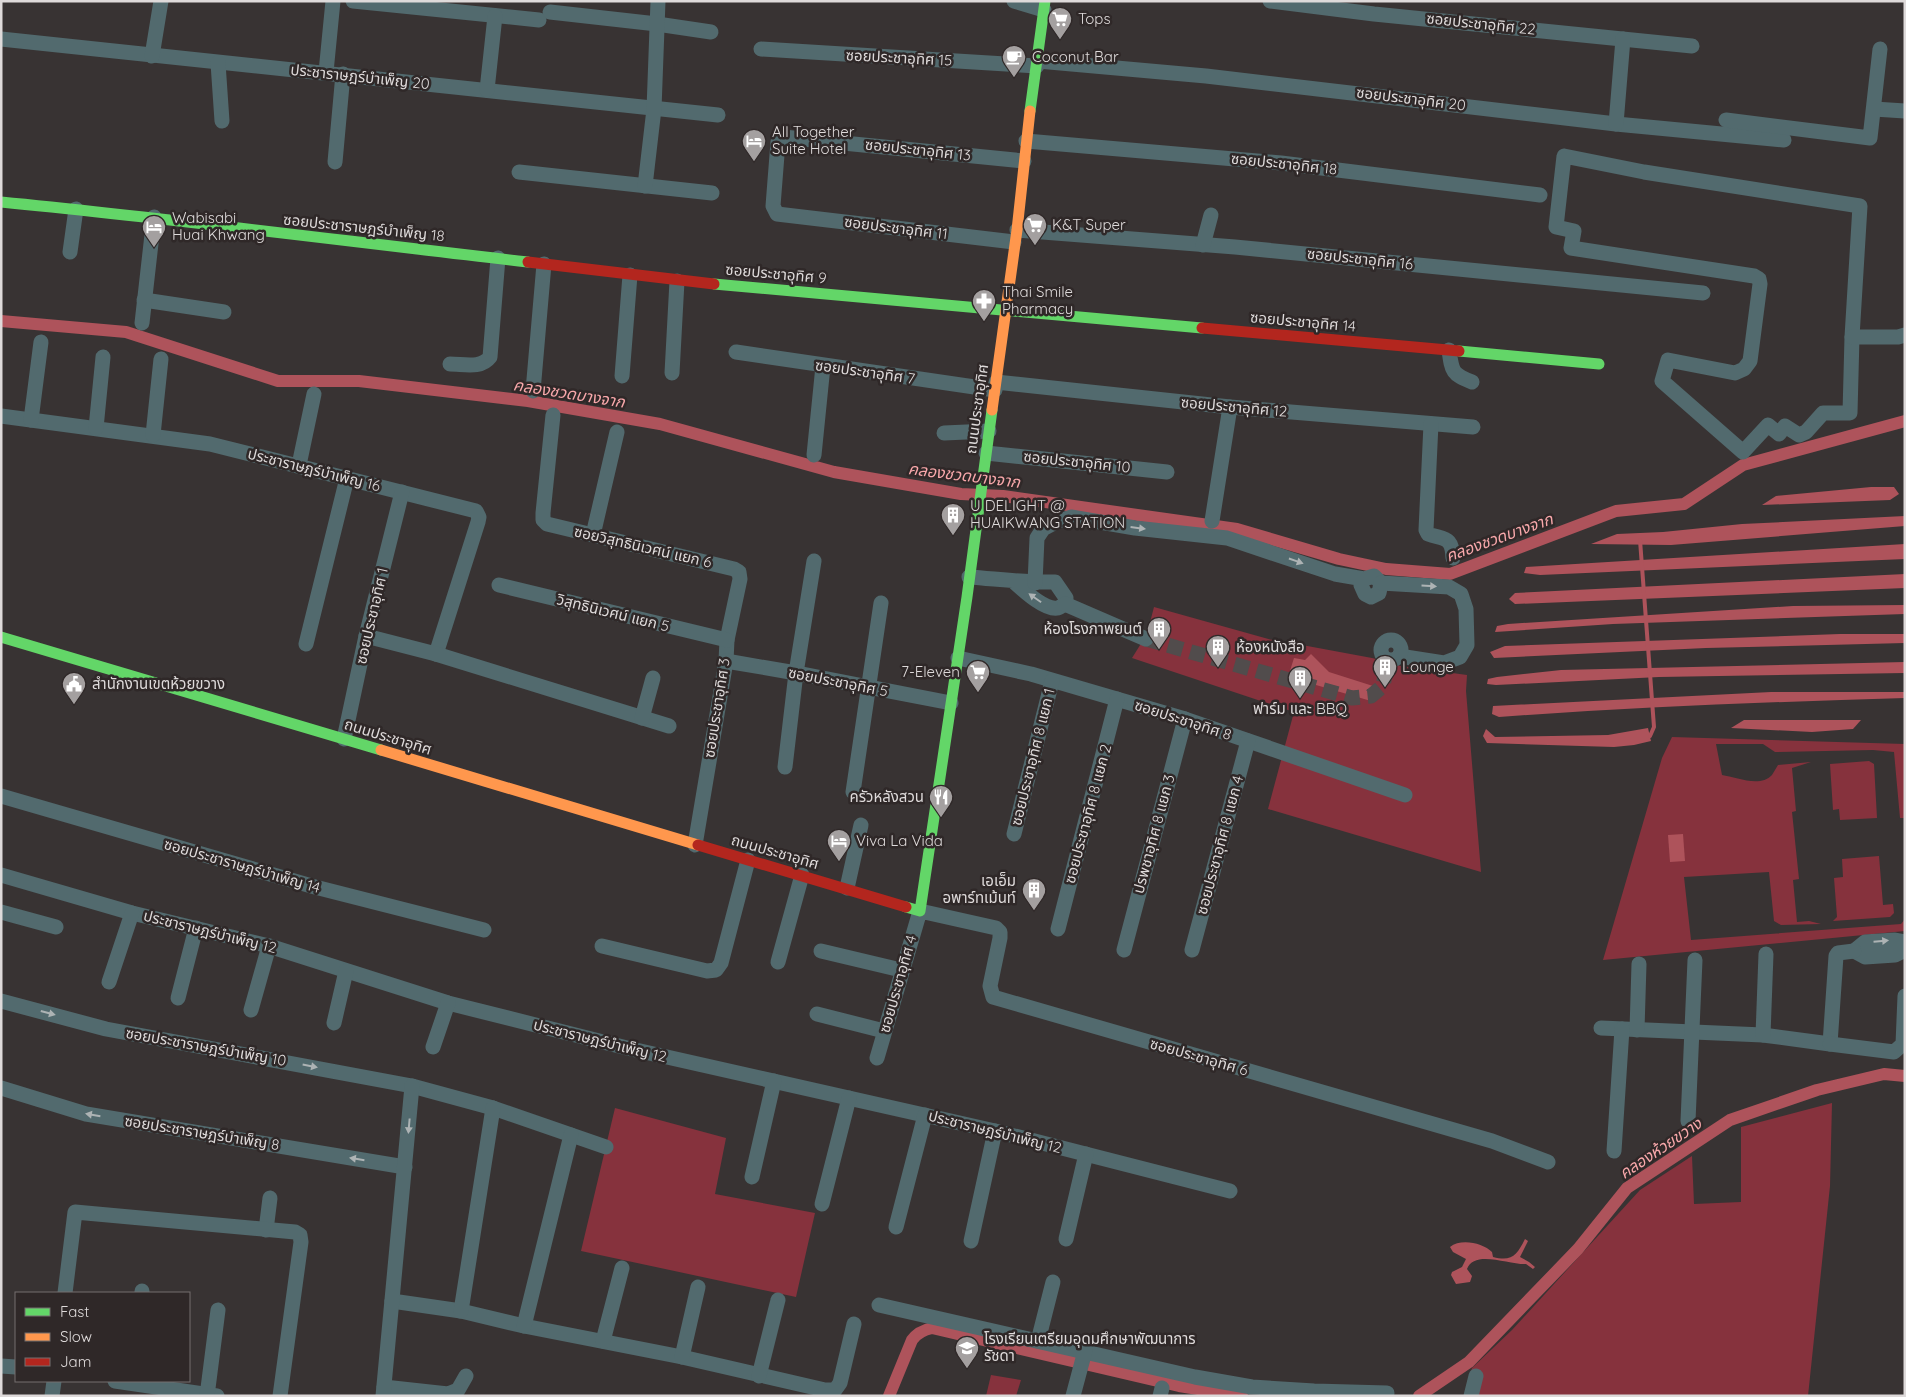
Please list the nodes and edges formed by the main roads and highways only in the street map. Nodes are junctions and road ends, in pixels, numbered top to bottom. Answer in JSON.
{"nodes":[{"id":1,"x":1044,"y":5,"type":"edge"},
{"id":2,"x":1,"y":202,"type":"edge"},
{"id":3,"x":544,"y":264,"type":"joint"},
{"id":4,"x":1005,"y":310,"type":"junction"},
{"id":5,"x":1599,"y":364,"type":"dead end"},
{"id":6,"x":1,"y":637,"type":"edge"}],
"edges":[{"from":1,"to":4,"type":"main road","name":"ถนนประชาอุทิศ"},
{"from":2,"to":3,"type":"main road","name":"ซอยประชาราษฎร์บำเพ็ญ 18"},
{"from":3,"to":4,"type":"main road","name":"ซอยประชาอุทิศ 9"},
{"from":4,"to":5,"type":"main road","name":"ซอยประชาอุทิศ 14"},
{"from":4,"to":6,"type":"main road","name":"ถนนประชาอุทิศ"}]}
